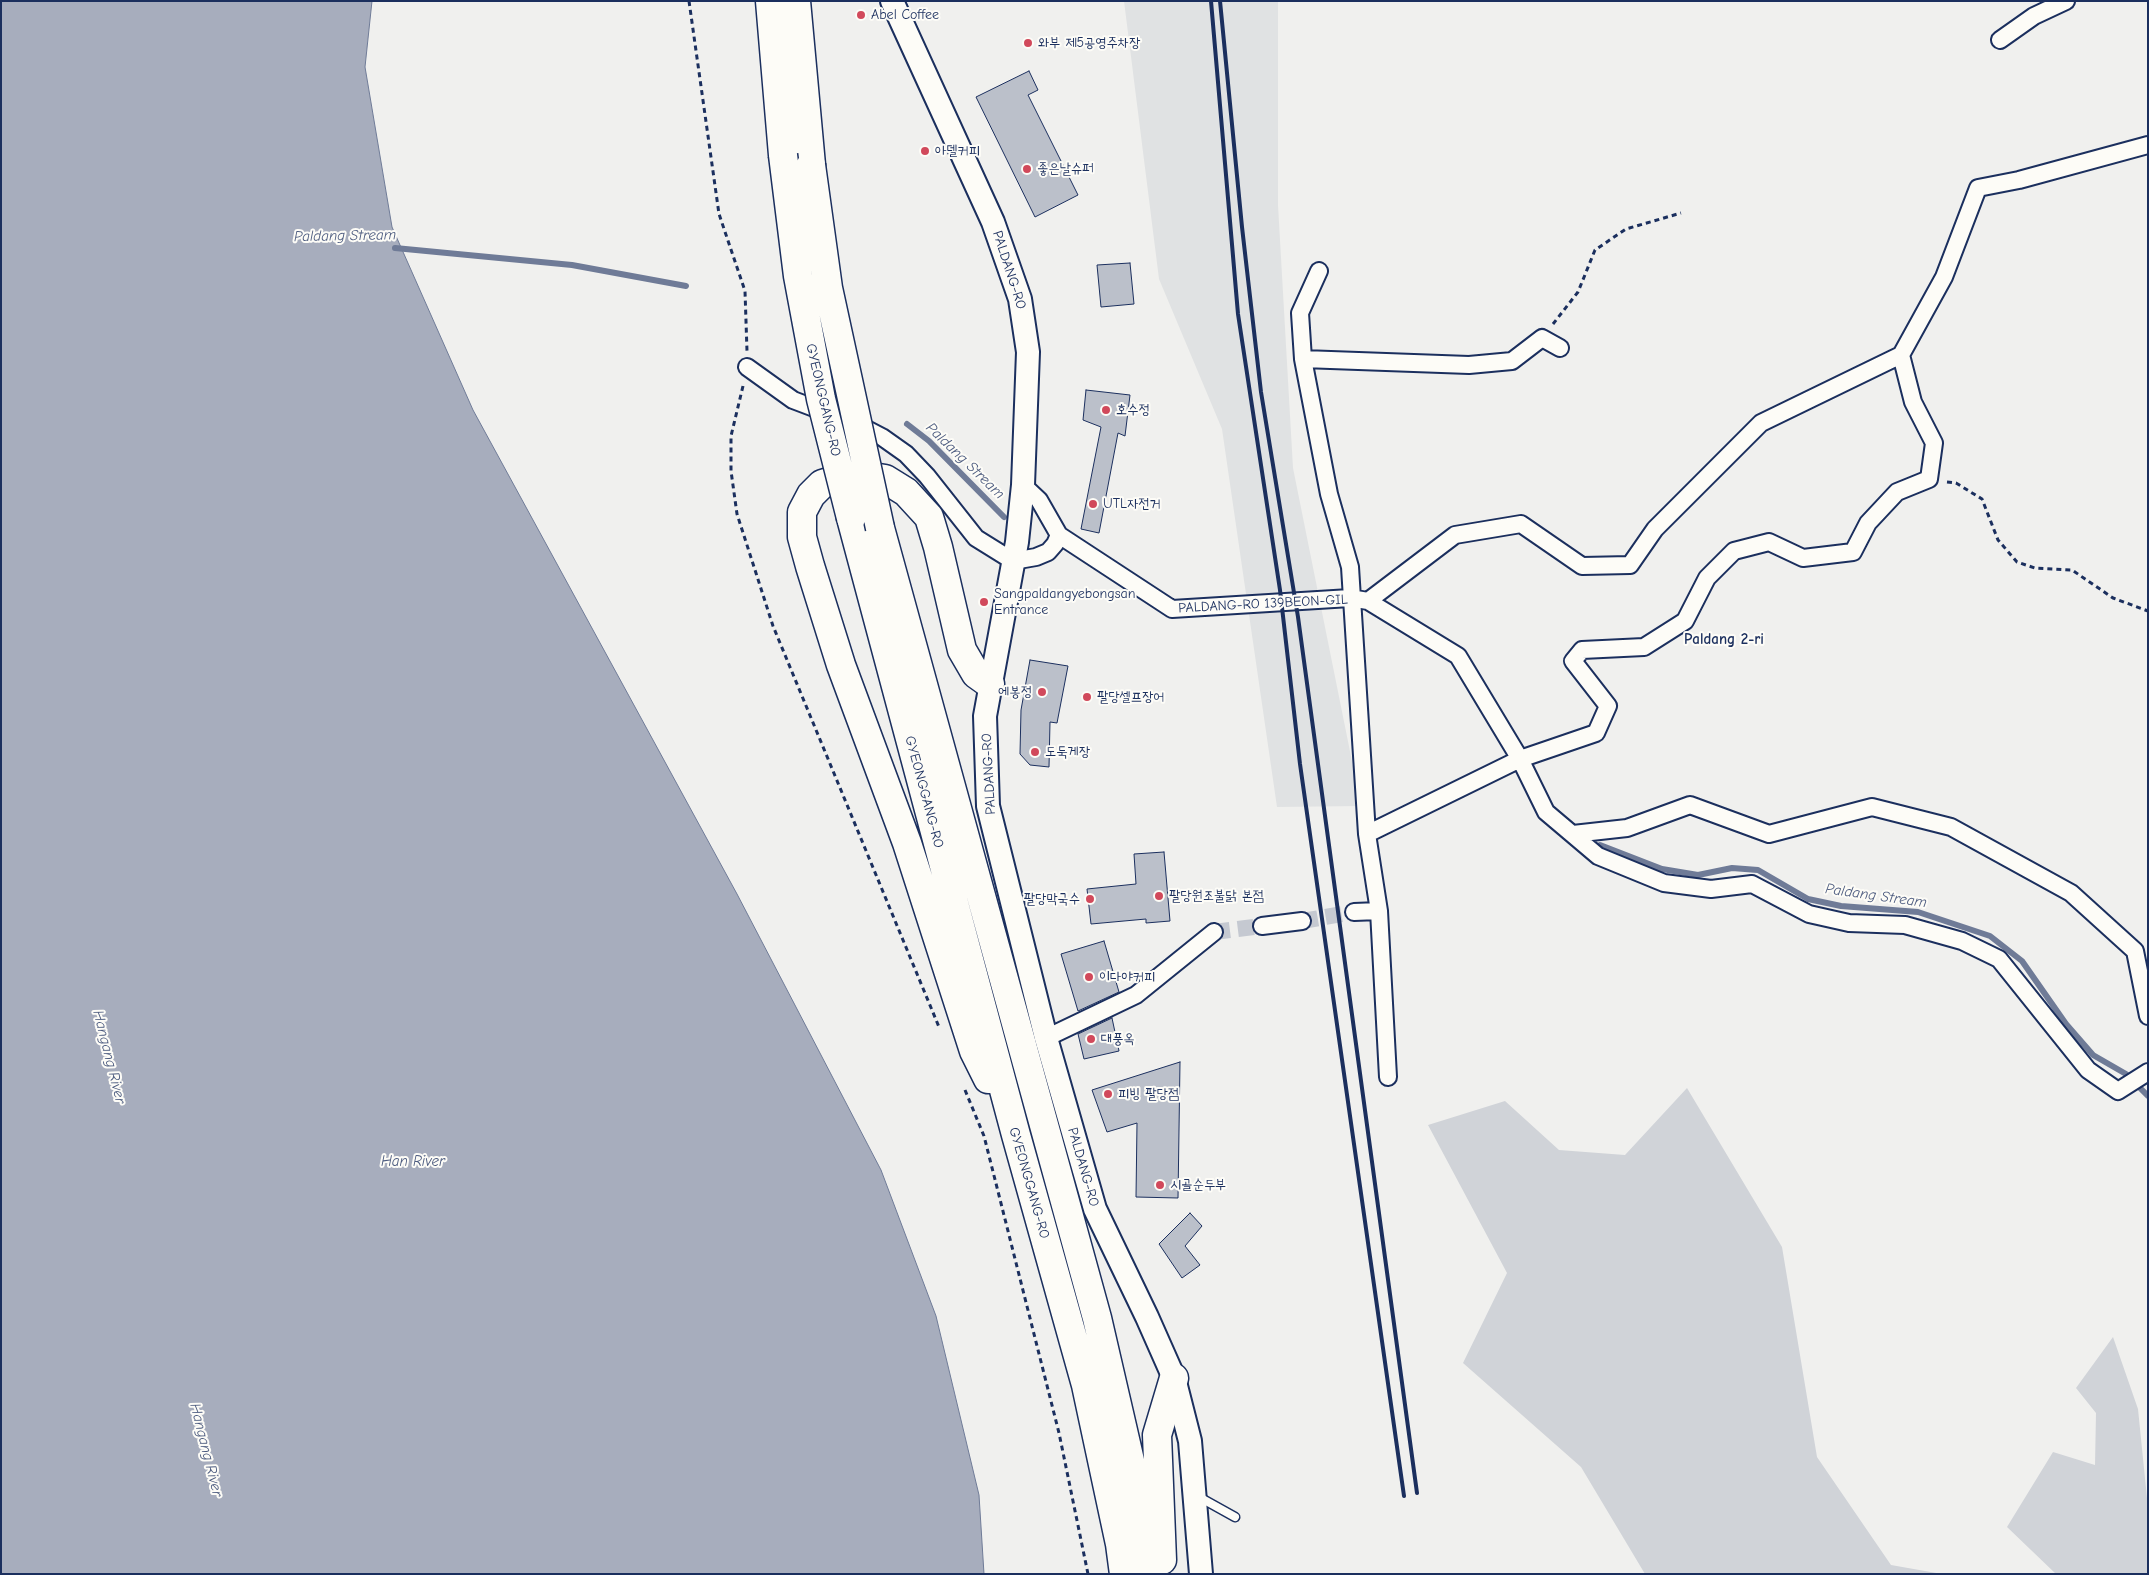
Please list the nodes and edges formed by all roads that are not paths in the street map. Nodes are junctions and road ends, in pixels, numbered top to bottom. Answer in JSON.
{"nodes":[{"id":1,"x":770,"y":1,"type":"edge"},
{"id":2,"x":796,"y":1,"type":"edge"},
{"id":3,"x":892,"y":1,"type":"edge"},
{"id":4,"x":2066,"y":1,"type":"edge"},
{"id":5,"x":2000,"y":40,"type":"dead end"},
{"id":6,"x":2148,"y":145,"type":"edge"},
{"id":7,"x":1319,"y":271,"type":"dead end"},
{"id":8,"x":1560,"y":348,"type":"dead end"},
{"id":9,"x":1901,"y":355,"type":"junction"},
{"id":10,"x":1303,"y":359,"type":"junction"},
{"id":11,"x":748,"y":367,"type":"dead end"},
{"id":12,"x":1022,"y":494,"type":"junction"},
{"id":13,"x":1059,"y":535,"type":"junction"},
{"id":14,"x":1015,"y":551,"type":"junction"},
{"id":15,"x":1350,"y":598,"type":"junction"},
{"id":16,"x":1368,"y":601,"type":"junction"},
{"id":17,"x":990,"y":684,"type":"junction"},
{"id":18,"x":1520,"y":759,"type":"junction"},
{"id":19,"x":1367,"y":834,"type":"junction"},
{"id":20,"x":1573,"y":834,"type":"junction"},
{"id":21,"x":1379,"y":911,"type":"junction"},
{"id":22,"x":1354,"y":912,"type":"tunnel mouth"},
{"id":23,"x":1302,"y":921,"type":"tunnel mouth"},
{"id":24,"x":1262,"y":926,"type":"tunnel mouth"},
{"id":25,"x":1214,"y":932,"type":"tunnel mouth"},
{"id":26,"x":2148,"y":1016,"type":"edge"},
{"id":27,"x":1046,"y":1038,"type":"junction"},
{"id":28,"x":2146,"y":1073,"type":"edge"},
{"id":29,"x":1388,"y":1077,"type":"dead end"},
{"id":30,"x":1016,"y":1135,"type":"junction"},
{"id":31,"x":1174,"y":1378,"type":"junction"},
{"id":32,"x":1195,"y":1495,"type":"junction"},
{"id":33,"x":1235,"y":1517,"type":"dead end"},
{"id":34,"x":1124,"y":1574,"type":"edge"},
{"id":35,"x":1149,"y":1574,"type":"edge"},
{"id":36,"x":1162,"y":1574,"type":"edge"},
{"id":37,"x":1201,"y":1574,"type":"edge"}],
"edges":[{"from":1,"to":30,"type":"highway","name":"GYEONGGANG-RO","bridge":true},
{"from":2,"to":35,"type":"highway","name":"GYEONGGANG-RO","bridge":true},
{"from":3,"to":12,"type":"street","name":"PALDANG-RO"},
{"from":4,"to":5,"type":"street"},
{"from":6,"to":9,"type":"street"},
{"from":7,"to":10,"type":"street"},
{"from":8,"to":10,"type":"street"},
{"from":9,"to":16,"type":"street","name":"PALDANG-RO 139BEON-GIL"},
{"from":9,"to":18,"type":"street"},
{"from":10,"to":15,"type":"street"},
{"from":11,"to":14,"type":"street"},
{"from":12,"to":13,"type":"street"},
{"from":12,"to":14,"type":"street","name":"PALDANG-RO"},
{"from":13,"to":14,"type":"street"},
{"from":13,"to":15,"type":"street","name":"PALDANG-RO 139BEON-GIL"},
{"from":14,"to":17,"type":"street","name":"PALDANG-RO"},
{"from":15,"to":16,"type":"street","name":"PALDANG-RO 139BEON-GIL"},
{"from":15,"to":19,"type":"street"},
{"from":16,"to":18,"type":"street","name":"PALDANG-RO 139BEON-GIL"},
{"from":17,"to":27,"type":"street","name":"PALDANG-RO"},
{"from":17,"to":30,"type":"highway"},
{"from":18,"to":19,"type":"street"},
{"from":18,"to":20,"type":"street","name":"PALDANG-RO 139BEON-GIL"},
{"from":19,"to":21,"type":"street"},
{"from":20,"to":26,"type":"street"},
{"from":20,"to":28,"type":"street","name":"PALDANG-RO 139BEON-GIL"},
{"from":21,"to":22,"type":"street"},
{"from":21,"to":29,"type":"street"},
{"from":23,"to":24,"type":"street"},
{"from":25,"to":27,"type":"street"},
{"from":27,"to":31,"type":"street","name":"PALDANG-RO"},
{"from":30,"to":34,"type":"highway","name":"GYEONGGANG-RO"},
{"from":31,"to":32,"type":"street","name":"PALDANG-RO"},
{"from":31,"to":36,"type":"highway"},
{"from":32,"to":33,"type":"lane"},
{"from":32,"to":37,"type":"street","name":"PALDANG-RO"}]}
